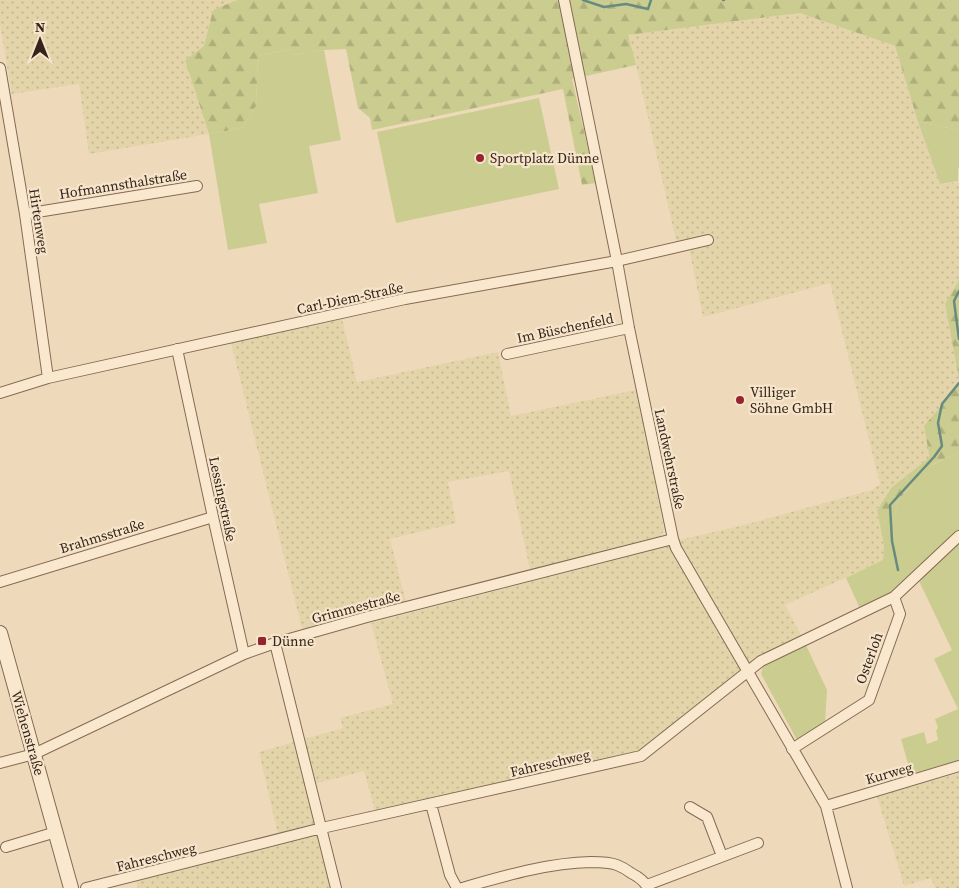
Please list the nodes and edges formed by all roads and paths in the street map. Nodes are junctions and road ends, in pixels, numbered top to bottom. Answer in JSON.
{"nodes":[{"id":1,"x":564,"y":0,"type":"edge"},
{"id":2,"x":0,"y":68,"type":"edge"},
{"id":3,"x":197,"y":186,"type":"dead end"},
{"id":4,"x":25,"y":214,"type":"junction"},
{"id":5,"x":708,"y":240,"type":"dead end"},
{"id":6,"x":617,"y":260,"type":"junction"},
{"id":7,"x":629,"y":328,"type":"junction"},
{"id":8,"x":177,"y":349,"type":"junction"},
{"id":9,"x":507,"y":354,"type":"dead end"},
{"id":10,"x":48,"y":378,"type":"junction"},
{"id":11,"x":0,"y":393,"type":"edge"},
{"id":12,"x":212,"y":516,"type":"junction"},
{"id":13,"x":959,"y":536,"type":"edge"},
{"id":14,"x":673,"y":539,"type":"junction"},
{"id":15,"x":0,"y":582,"type":"edge"},
{"id":16,"x":894,"y":597,"type":"junction"},
{"id":17,"x":1,"y":637,"type":"edge"},
{"id":18,"x":275,"y":643,"type":"junction"},
{"id":19,"x":244,"y":654,"type":"junction"},
{"id":20,"x":748,"y":671,"type":"junction"},
{"id":21,"x":792,"y":749,"type":"junction"},
{"id":22,"x":34,"y":754,"type":"junction"},
{"id":23,"x":0,"y":763,"type":"edge"},
{"id":24,"x":959,"y":766,"type":"edge"},
{"id":25,"x":431,"y":804,"type":"junction"},
{"id":26,"x":826,"y":806,"type":"junction"},
{"id":27,"x":690,"y":807,"type":"dead end"},
{"id":28,"x":322,"y":828,"type":"junction"},
{"id":29,"x":56,"y":832,"type":"junction"},
{"id":30,"x":758,"y":843,"type":"dead end"},
{"id":31,"x":6,"y":847,"type":"dead end"},
{"id":32,"x":722,"y":856,"type":"junction"},
{"id":33,"x":647,"y":886,"type":"edge"},
{"id":34,"x":71,"y":888,"type":"edge"},
{"id":35,"x":86,"y":888,"type":"edge"},
{"id":36,"x":336,"y":888,"type":"edge"},
{"id":37,"x":457,"y":888,"type":"edge"},
{"id":38,"x":462,"y":888,"type":"edge"},
{"id":39,"x":847,"y":888,"type":"edge"}],
"edges":[{"from":1,"to":6,"type":"street","name":"Landwehrstraße"},
{"from":2,"to":4,"type":"street","name":"Hirtenweg"},
{"from":3,"to":4,"type":"street","name":"Hofmannsthalstraße"},
{"from":4,"to":10,"type":"street","name":"Hirtenweg"},
{"from":5,"to":6,"type":"street","name":"Carl-Diem-Straße"},
{"from":6,"to":7,"type":"street","name":"Landwehrstraße"},
{"from":6,"to":8,"type":"street","name":"Carl-Diem-Straße"},
{"from":7,"to":9,"type":"street","name":"Im Büschenfeld"},
{"from":7,"to":14,"type":"street","name":"Landwehrstraße"},
{"from":8,"to":10,"type":"street","name":"Carl-Diem-Straße"},
{"from":8,"to":12,"type":"street","name":"Lessingstraße"},
{"from":10,"to":11,"type":"street","name":"Carl-Diem-Straße"},
{"from":12,"to":15,"type":"street","name":"Brahmsstraße"},
{"from":12,"to":19,"type":"street","name":"Lessingstraße"},
{"from":13,"to":16,"type":"street","name":"Fahreschweg"},
{"from":14,"to":18,"type":"street","name":"Grimmestraße"},
{"from":14,"to":20,"type":"street","name":"Landwehrstraße"},
{"from":16,"to":20,"type":"street","name":"Fahreschweg"},
{"from":16,"to":21,"type":"street","name":"Osterloh"},
{"from":17,"to":22,"type":"street","name":"Wiehenstraße"},
{"from":18,"to":19,"type":"street","name":"Grimmestraße"},
{"from":18,"to":28,"type":"street"},
{"from":19,"to":22,"type":"street","name":"Grimmestraße"},
{"from":20,"to":21,"type":"street","name":"Landwehrstraße"},
{"from":20,"to":25,"type":"street","name":"Fahreschweg"},
{"from":21,"to":26,"type":"street","name":"Landwehrstraße"},
{"from":22,"to":23,"type":"street","name":"Grimmestraße"},
{"from":22,"to":29,"type":"street","name":"Wiehenstraße"},
{"from":24,"to":26,"type":"street","name":"Kurweg"},
{"from":25,"to":28,"type":"street","name":"Fahreschweg"},
{"from":25,"to":37,"type":"street"},
{"from":26,"to":39,"type":"street","name":"Landwehrstraße"},
{"from":27,"to":32,"type":"street"},
{"from":28,"to":35,"type":"street","name":"Fahreschweg"},
{"from":28,"to":36,"type":"street"},
{"from":29,"to":31,"type":"street"},
{"from":29,"to":34,"type":"street","name":"Wiehenstraße"},
{"from":30,"to":32,"type":"street"},
{"from":32,"to":33,"type":"street"},
{"from":33,"to":38,"type":"street"}]}
